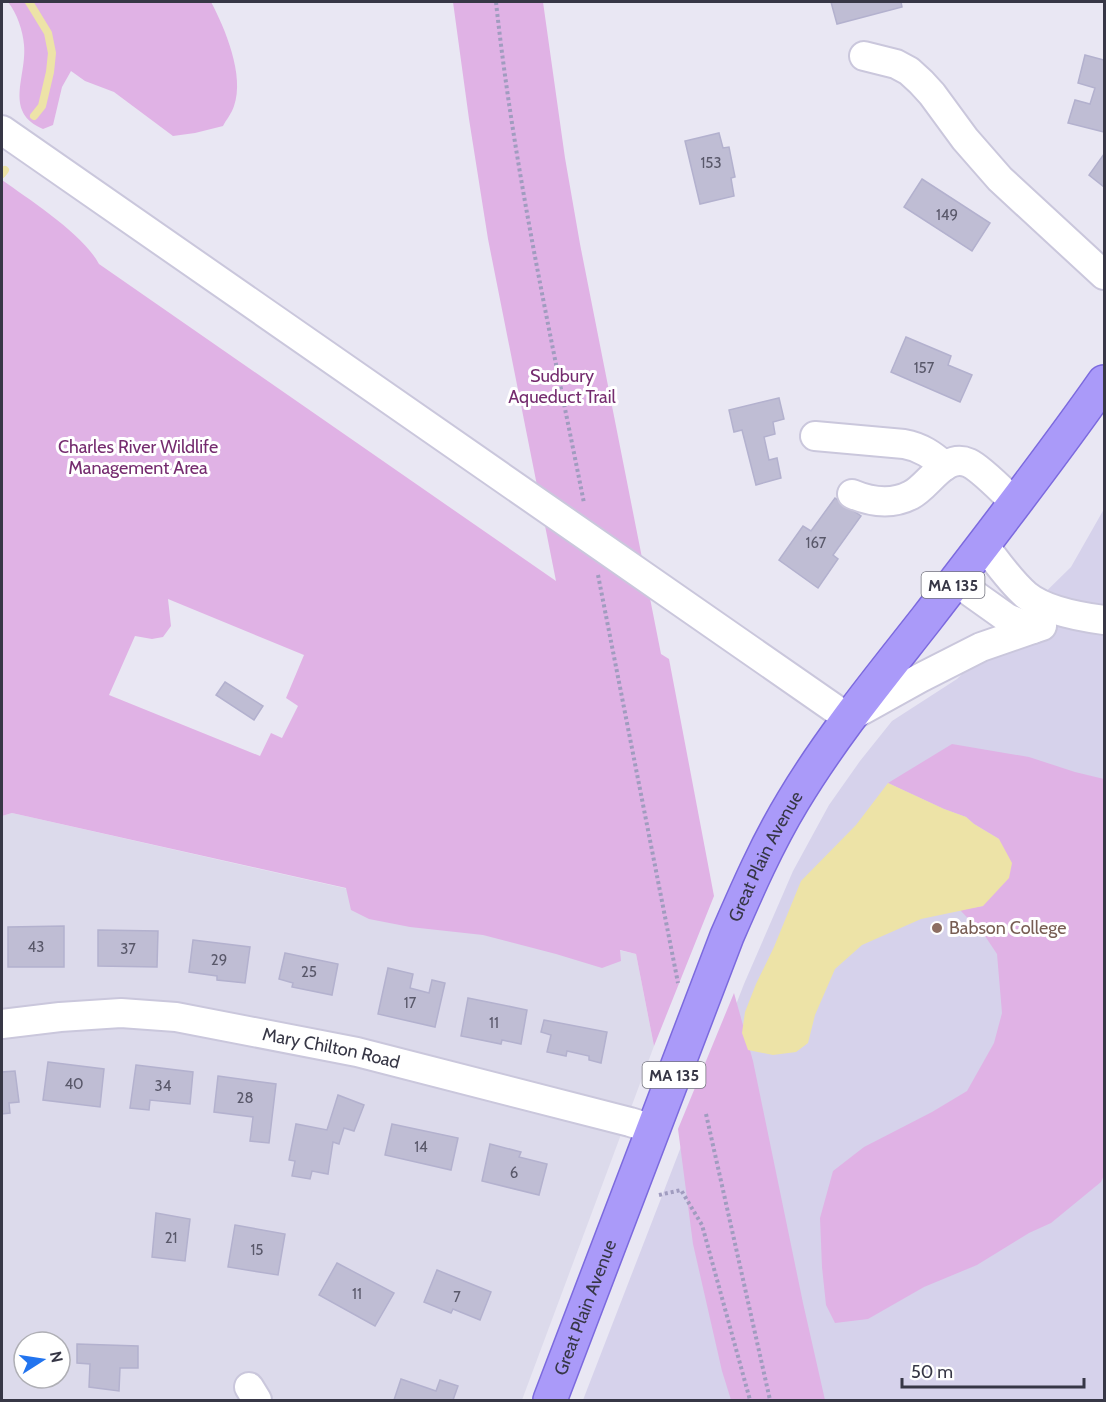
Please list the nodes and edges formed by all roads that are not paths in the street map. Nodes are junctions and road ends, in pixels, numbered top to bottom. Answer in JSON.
{"nodes":[{"id":1,"x":864,"y":56,"type":"dead end"},
{"id":2,"x":2,"y":130,"type":"edge"},
{"id":3,"x":1104,"y":275,"type":"edge"},
{"id":4,"x":1104,"y":382,"type":"edge"},
{"id":5,"x":815,"y":436,"type":"dead end"},
{"id":6,"x":945,"y":466,"type":"junction"},
{"id":7,"x":852,"y":494,"type":"dead end"},
{"id":8,"x":1015,"y":503,"type":"junction"},
{"id":9,"x":984,"y":544,"type":"junction"},
{"id":10,"x":955,"y":581,"type":"junction"},
{"id":11,"x":1092,"y":618,"type":"edge"},
{"id":12,"x":1032,"y":629,"type":"junction"},
{"id":13,"x":848,"y":718,"type":"junction"},
{"id":14,"x":2,"y":1024,"type":"edge"},
{"id":15,"x":653,"y":1130,"type":"junction"},
{"id":16,"x":550,"y":1401,"type":"edge"}],
"edges":[{"from":1,"to":3,"type":"street"},
{"from":2,"to":13,"type":"street"},
{"from":4,"to":8,"type":"main road","name":"Great Plain Avenue","number":"MA 135"},
{"from":5,"to":6,"type":"street"},
{"from":6,"to":7,"type":"street"},
{"from":6,"to":8,"type":"street"},
{"from":8,"to":9,"type":"main road","name":"Great Plain Avenue","number":"MA 135"},
{"from":9,"to":10,"type":"main road","name":"Great Plain Avenue","number":"MA 135"},
{"from":9,"to":11,"type":"street"},
{"from":10,"to":12,"type":"street"},
{"from":10,"to":13,"type":"main road","name":"Great Plain Avenue","number":"MA 135"},
{"from":11,"to":12,"type":"street"},
{"from":12,"to":13,"type":"street"},
{"from":13,"to":15,"type":"main road","name":"Great Plain Avenue","number":"MA 135"},
{"from":14,"to":15,"type":"street","name":"Mary Chilton Road"},
{"from":15,"to":16,"type":"main road","name":"Great Plain Avenue","number":"MA 135"}]}
